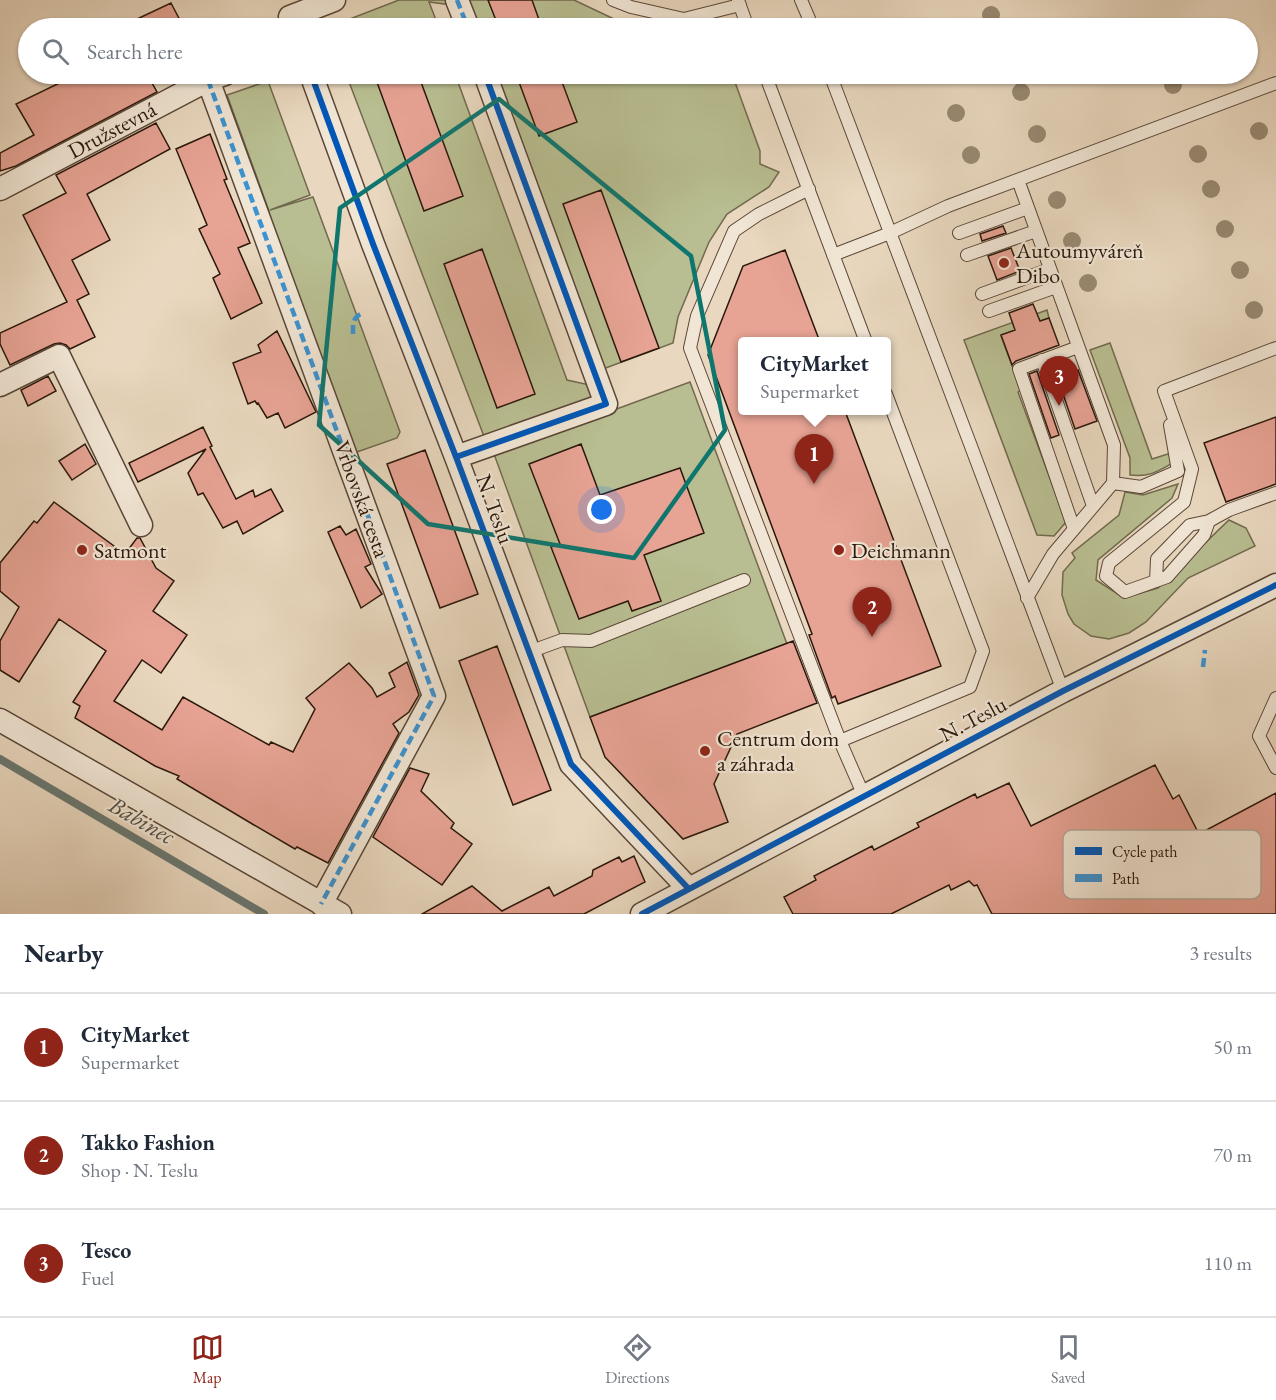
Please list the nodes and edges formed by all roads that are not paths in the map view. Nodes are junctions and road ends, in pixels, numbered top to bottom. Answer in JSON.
{"nodes":[{"id":1,"x":334,"y":0,"type":"edge"},
{"id":2,"x":457,"y":0,"type":"edge"},
{"id":3,"x":613,"y":0,"type":"edge"},
{"id":4,"x":801,"y":0,"type":"edge"},
{"id":5,"x":739,"y":3,"type":"edge"},
{"id":6,"x":290,"y":18,"type":"edge"},
{"id":7,"x":464,"y":18,"type":"edge"},
{"id":8,"x":679,"y":18,"type":"edge"},
{"id":9,"x":687,"y":18,"type":"edge"},
{"id":10,"x":744,"y":18,"type":"edge"},
{"id":11,"x":809,"y":18,"type":"edge"},
{"id":12,"x":1276,"y":83,"type":"edge"},
{"id":13,"x":203,"y":84,"type":"edge"},
{"id":14,"x":219,"y":84,"type":"edge"},
{"id":15,"x":315,"y":84,"type":"edge"},
{"id":16,"x":488,"y":84,"type":"edge"},
{"id":17,"x":769,"y":84,"type":"edge"},
{"id":18,"x":834,"y":84,"type":"edge"},
{"id":19,"x":1018,"y":180,"type":"junction"},
{"id":20,"x":0,"y":189,"type":"edge"},
{"id":21,"x":809,"y":189,"type":"junction"},
{"id":22,"x":1028,"y":208,"type":"junction"},
{"id":23,"x":1036,"y":231,"type":"junction"},
{"id":24,"x":890,"y":233,"type":"junction"},
{"id":25,"x":959,"y":233,"type":"dead end"},
{"id":26,"x":833,"y":255,"type":"junction"},
{"id":27,"x":967,"y":255,"type":"dead end"},
{"id":28,"x":1050,"y":269,"type":"junction"},
{"id":29,"x":1056,"y":287,"type":"junction"},
{"id":30,"x":982,"y":294,"type":"dead end"},
{"id":31,"x":989,"y":311,"type":"dead end"},
{"id":32,"x":864,"y":337,"type":"edge"},
{"id":33,"x":1078,"y":347,"type":"junction"},
{"id":34,"x":1276,"y":348,"type":"edge"},
{"id":35,"x":1042,"y":360,"type":"junction"},
{"id":36,"x":0,"y":385,"type":"edge"},
{"id":37,"x":1164,"y":391,"type":"junction"},
{"id":38,"x":891,"y":407,"type":"edge"},
{"id":39,"x":456,"y":457,"type":"junction"},
{"id":40,"x":1113,"y":483,"type":"junction"},
{"id":41,"x":1276,"y":493,"type":"edge"},
{"id":42,"x":1093,"y":506,"type":"junction"},
{"id":43,"x":1209,"y":522,"type":"junction"},
{"id":44,"x":141,"y":525,"type":"dead end"},
{"id":45,"x":1074,"y":529,"type":"junction"},
{"id":46,"x":744,"y":580,"type":"dead end"},
{"id":47,"x":1156,"y":581,"type":"junction"},
{"id":48,"x":1276,"y":585,"type":"edge"},
{"id":49,"x":1027,"y":598,"type":"junction"},
{"id":50,"x":529,"y":652,"type":"junction"},
{"id":51,"x":1062,"y":691,"type":"junction"},
{"id":52,"x":1276,"y":698,"type":"edge"},
{"id":53,"x":0,"y":720,"type":"edge"},
{"id":54,"x":840,"y":741,"type":"junction"},
{"id":55,"x":1276,"y":768,"type":"edge"},
{"id":56,"x":864,"y":796,"type":"junction"},
{"id":57,"x":688,"y":888,"type":"junction"},
{"id":58,"x":331,"y":909,"type":"edge"},
{"id":59,"x":642,"y":914,"type":"edge"}],
"edges":[{"from":1,"to":6,"type":"street"},
{"from":2,"to":7,"type":"street"},
{"from":3,"to":8,"type":"lane"},
{"from":4,"to":11,"type":"lane"},
{"from":5,"to":9,"type":"lane"},
{"from":5,"to":10,"type":"lane"},
{"from":12,"to":19,"type":"lane"},
{"from":13,"to":20,"type":"street","name":"Družstevná"},
{"from":14,"to":58,"type":"street","name":"Vrbovská cesta"},
{"from":15,"to":39,"type":"street","name":"N. Teslu"},
{"from":16,"to":39,"type":"street"},
{"from":17,"to":21,"type":"lane"},
{"from":18,"to":24,"type":"lane"},
{"from":19,"to":22,"type":"lane"},
{"from":19,"to":24,"type":"lane"},
{"from":21,"to":26,"type":"lane"},
{"from":21,"to":54,"type":"lane"},
{"from":22,"to":23,"type":"lane"},
{"from":22,"to":25,"type":"lane"},
{"from":23,"to":27,"type":"lane"},
{"from":23,"to":28,"type":"lane"},
{"from":24,"to":26,"type":"lane"},
{"from":24,"to":49,"type":"lane"},
{"from":26,"to":32,"type":"lane"},
{"from":28,"to":29,"type":"lane"},
{"from":28,"to":30,"type":"lane"},
{"from":29,"to":31,"type":"lane"},
{"from":29,"to":33,"type":"lane"},
{"from":33,"to":35,"type":"lane"},
{"from":33,"to":40,"type":"lane"},
{"from":34,"to":37,"type":"lane"},
{"from":35,"to":42,"type":"lane"},
{"from":35,"to":45,"type":"lane"},
{"from":36,"to":44,"type":"street"},
{"from":37,"to":40,"type":"lane"},
{"from":37,"to":47,"type":"lane"},
{"from":38,"to":54,"type":"lane"},
{"from":39,"to":50,"type":"street","name":"N. Teslu"},
{"from":40,"to":42,"type":"lane"},
{"from":41,"to":43,"type":"lane"},
{"from":42,"to":45,"type":"lane"},
{"from":43,"to":47,"type":"lane"},
{"from":43,"to":47,"type":"lane"},
{"from":45,"to":49,"type":"lane"},
{"from":46,"to":50,"type":"lane"},
{"from":48,"to":51,"type":"street","name":"N. Teslu"},
{"from":49,"to":51,"type":"lane"},
{"from":50,"to":57,"type":"street","name":"N. Teslu"},
{"from":51,"to":56,"type":"street","name":"N. Teslu"},
{"from":52,"to":55,"type":"lane"},
{"from":53,"to":58,"type":"street","name":"Vrbovská cesta"},
{"from":54,"to":56,"type":"lane"},
{"from":56,"to":57,"type":"street","name":"N. Teslu"},
{"from":57,"to":59,"type":"street","name":"N. Teslu"}]}
